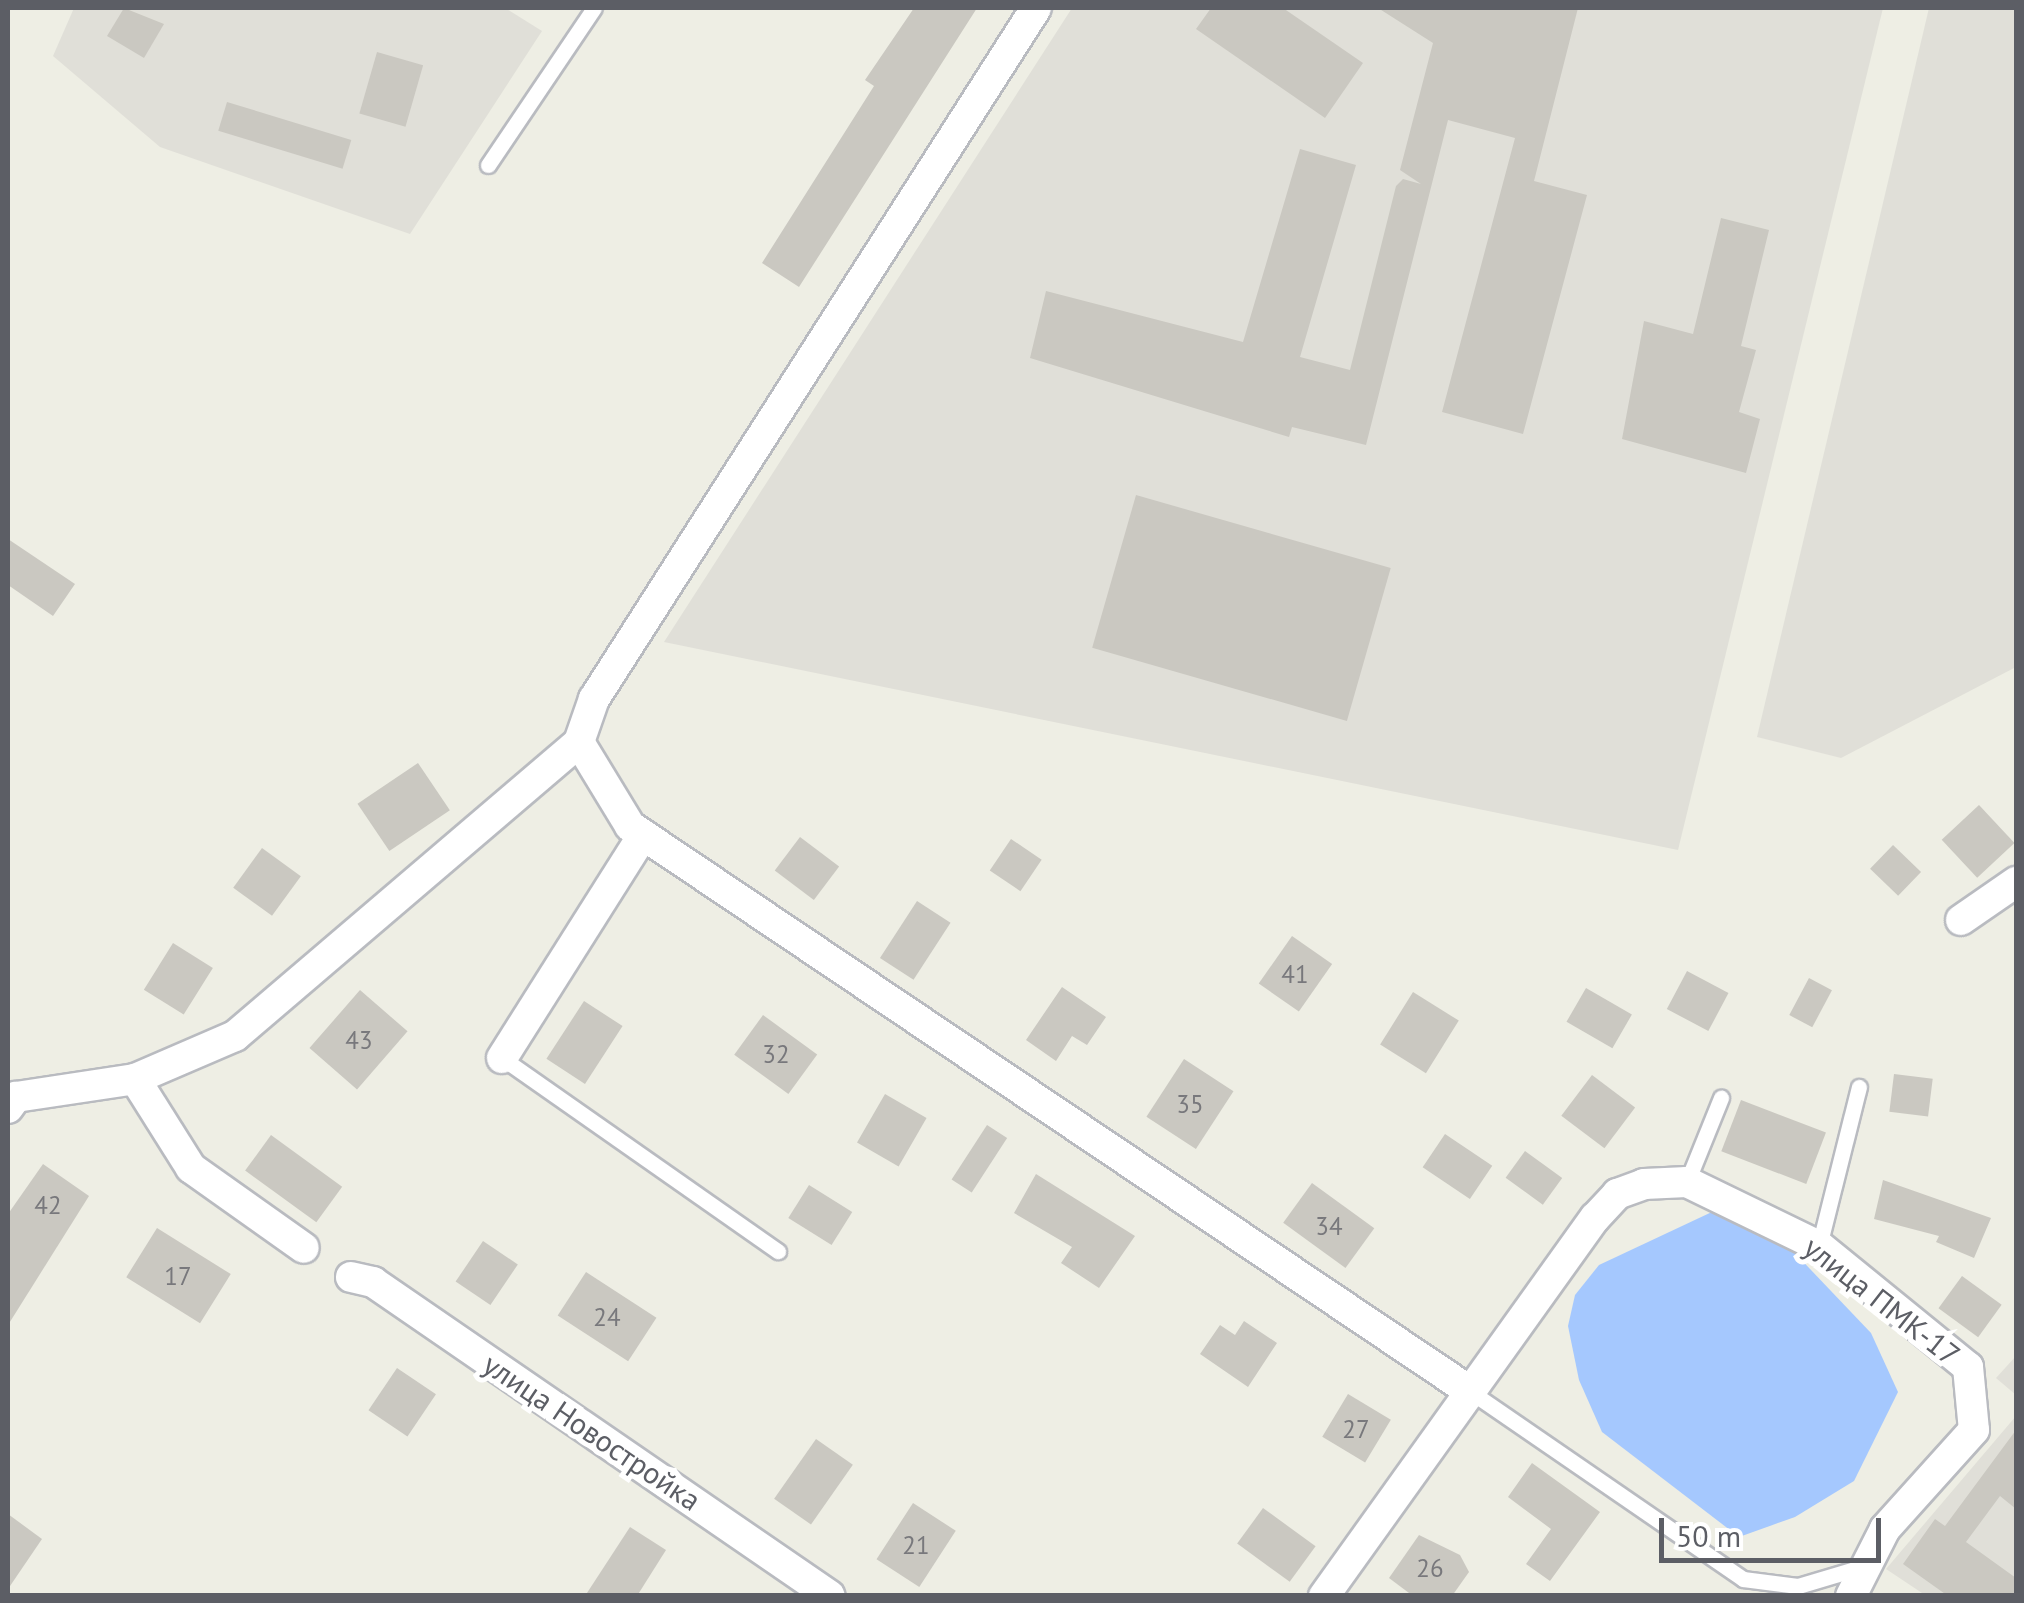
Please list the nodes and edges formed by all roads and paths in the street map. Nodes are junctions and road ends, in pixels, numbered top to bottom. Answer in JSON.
{"nodes":[{"id":1,"x":594,"y":8,"type":"edge"},
{"id":2,"x":1036,"y":8,"type":"edge"},
{"id":3,"x":488,"y":165,"type":"dead end"},
{"id":4,"x":579,"y":742,"type":"junction"},
{"id":5,"x":643,"y":836,"type":"junction"},
{"id":6,"x":2016,"y":882,"type":"edge"},
{"id":7,"x":1961,"y":920,"type":"dead end"},
{"id":8,"x":502,"y":1058,"type":"joint"},
{"id":9,"x":134,"y":1079,"type":"junction"},
{"id":10,"x":1858,"y":1087,"type":"dead end"},
{"id":11,"x":1721,"y":1098,"type":"dead end"},
{"id":12,"x":8,"y":1108,"type":"edge"},
{"id":13,"x":1687,"y":1182,"type":"junction"},
{"id":14,"x":1819,"y":1246,"type":"junction"},
{"id":15,"x":304,"y":1248,"type":"dead end"},
{"id":16,"x":778,"y":1251,"type":"dead end"},
{"id":17,"x":351,"y":1277,"type":"dead end"},
{"id":18,"x":1471,"y":1392,"type":"junction"},
{"id":19,"x":1864,"y":1566,"type":"junction"},
{"id":20,"x":830,"y":1596,"type":"edge"},
{"id":21,"x":1324,"y":1596,"type":"edge"},
{"id":22,"x":1851,"y":1596,"type":"edge"}],
"edges":[{"from":1,"to":3,"type":"lane"},
{"from":2,"to":4,"type":"street"},
{"from":4,"to":5,"type":"street"},
{"from":4,"to":9,"type":"street"},
{"from":5,"to":8,"type":"street"},
{"from":5,"to":18,"type":"street"},
{"from":6,"to":7,"type":"street"},
{"from":8,"to":16,"type":"lane"},
{"from":9,"to":12,"type":"street"},
{"from":9,"to":15,"type":"street"},
{"from":10,"to":14,"type":"lane"},
{"from":11,"to":13,"type":"lane"},
{"from":13,"to":14,"type":"street","name":"улица ПМК-17"},
{"from":13,"to":18,"type":"street"},
{"from":14,"to":19,"type":"street","name":"улица ПМК-17"},
{"from":17,"to":20,"type":"street","name":"улица Новостройка"},
{"from":18,"to":19,"type":"lane"},
{"from":18,"to":21,"type":"street"},
{"from":19,"to":22,"type":"street","name":"улица ПМК-17"}]}
